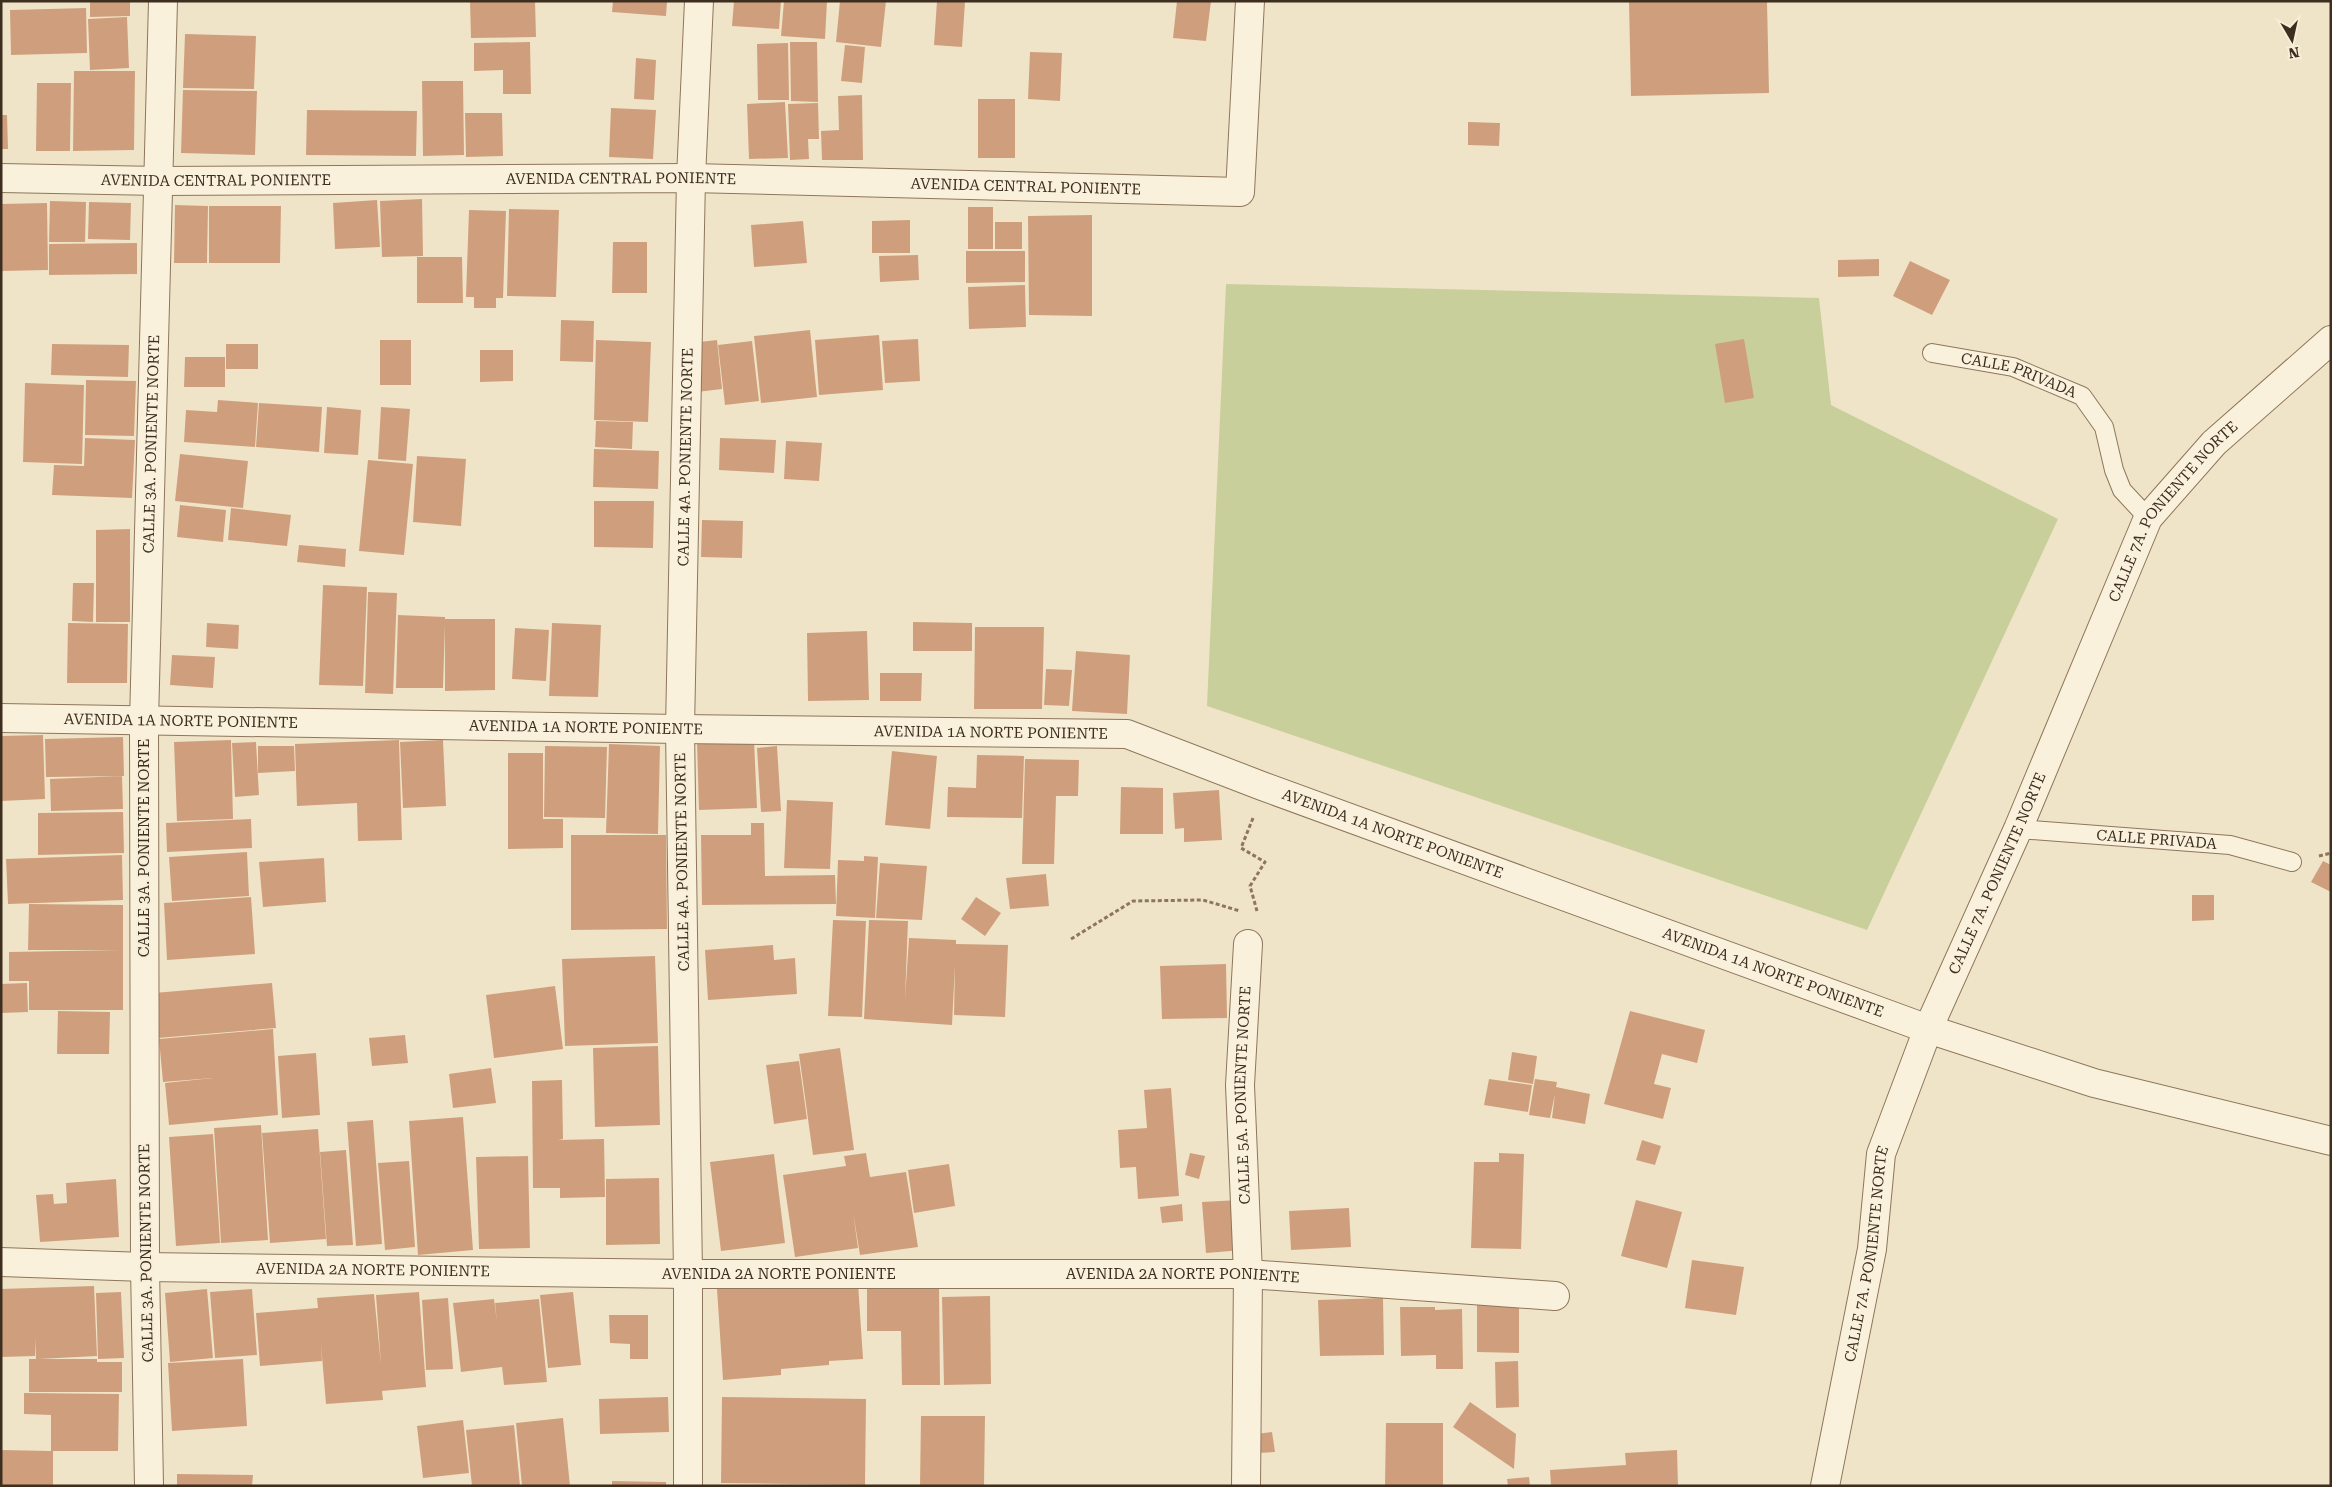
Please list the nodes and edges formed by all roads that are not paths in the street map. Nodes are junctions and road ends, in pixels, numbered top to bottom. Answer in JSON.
{"nodes":[{"id":1,"x":163,"y":1,"type":"edge"},
{"id":2,"x":699,"y":1,"type":"edge"},
{"id":3,"x":1250,"y":1,"type":"edge"},
{"id":4,"x":1,"y":178,"type":"edge"},
{"id":5,"x":691,"y":178,"type":"junction"},
{"id":6,"x":158,"y":181,"type":"junction"},
{"id":7,"x":2331,"y":340,"type":"edge"},
{"id":8,"x":1932,"y":353,"type":"dead end"},
{"id":9,"x":2148,"y":518,"type":"junction"},
{"id":10,"x":1,"y":718,"type":"edge"},
{"id":11,"x":144,"y":721,"type":"junction"},
{"id":12,"x":680,"y":729,"type":"junction"},
{"id":13,"x":2018,"y":829,"type":"junction"},
{"id":14,"x":2292,"y":862,"type":"dead end"},
{"id":15,"x":1248,"y":944,"type":"dead end"},
{"id":16,"x":1928,"y":1029,"type":"junction"},
{"id":17,"x":2331,"y":1141,"type":"edge"},
{"id":18,"x":1,"y":1262,"type":"edge"},
{"id":19,"x":145,"y":1267,"type":"junction"},
{"id":20,"x":688,"y":1274,"type":"junction"},
{"id":21,"x":1248,"y":1274,"type":"junction"},
{"id":22,"x":1555,"y":1296,"type":"dead end"},
{"id":23,"x":149,"y":1486,"type":"edge"},
{"id":24,"x":688,"y":1486,"type":"edge"},
{"id":25,"x":1246,"y":1486,"type":"edge"},
{"id":26,"x":1825,"y":1486,"type":"edge"}],
"edges":[{"from":1,"to":6,"type":"street","name":"CALLE 3A. PONIENTE NORTE"},
{"from":2,"to":5,"type":"street","name":"CALLE 4A. PONIENTE NORTE"},
{"from":3,"to":5,"type":"street","name":"AVENIDA CENTRAL PONIENTE"},
{"from":4,"to":6,"type":"street","name":"AVENIDA CENTRAL PONIENTE"},
{"from":5,"to":6,"type":"street","name":"AVENIDA CENTRAL PONIENTE"},
{"from":5,"to":12,"type":"street","name":"CALLE 4A. PONIENTE NORTE"},
{"from":6,"to":11,"type":"street","name":"CALLE 3A. PONIENTE NORTE"},
{"from":7,"to":9,"type":"street","name":"CALLE 7A. PONIENTE NORTE"},
{"from":8,"to":9,"type":"lane","name":"CALLE PRIVADA"},
{"from":9,"to":13,"type":"street","name":"CALLE 7A. PONIENTE NORTE"},
{"from":10,"to":11,"type":"street","name":"AVENIDA 1A NORTE PONIENTE"},
{"from":11,"to":12,"type":"street","name":"AVENIDA 1A NORTE PONIENTE"},
{"from":11,"to":19,"type":"street","name":"CALLE 3A. PONIENTE NORTE"},
{"from":12,"to":16,"type":"street","name":"AVENIDA 1A NORTE PONIENTE"},
{"from":12,"to":20,"type":"street","name":"CALLE 4A. PONIENTE NORTE"},
{"from":13,"to":14,"type":"lane","name":"CALLE PRIVADA"},
{"from":13,"to":16,"type":"street","name":"CALLE 7A. PONIENTE NORTE"},
{"from":15,"to":21,"type":"street","name":"CALLE 5A. PONIENTE NORTE"},
{"from":16,"to":17,"type":"street","name":"AVENIDA 1A NORTE PONIENTE"},
{"from":16,"to":26,"type":"street","name":"CALLE 7A. PONIENTE NORTE"},
{"from":18,"to":19,"type":"street","name":"AVENIDA 2A NORTE PONIENTE"},
{"from":19,"to":20,"type":"street","name":"AVENIDA 2A NORTE PONIENTE"},
{"from":19,"to":23,"type":"street","name":"CALLE 3A. PONIENTE NORTE"},
{"from":20,"to":21,"type":"street","name":"AVENIDA 2A NORTE PONIENTE"},
{"from":20,"to":24,"type":"street","name":"CALLE 4A. PONIENTE NORTE"},
{"from":21,"to":22,"type":"street","name":"AVENIDA 2A NORTE PONIENTE"},
{"from":21,"to":25,"type":"street","name":"CALLE 5A. PONIENTE NORTE"}]}
